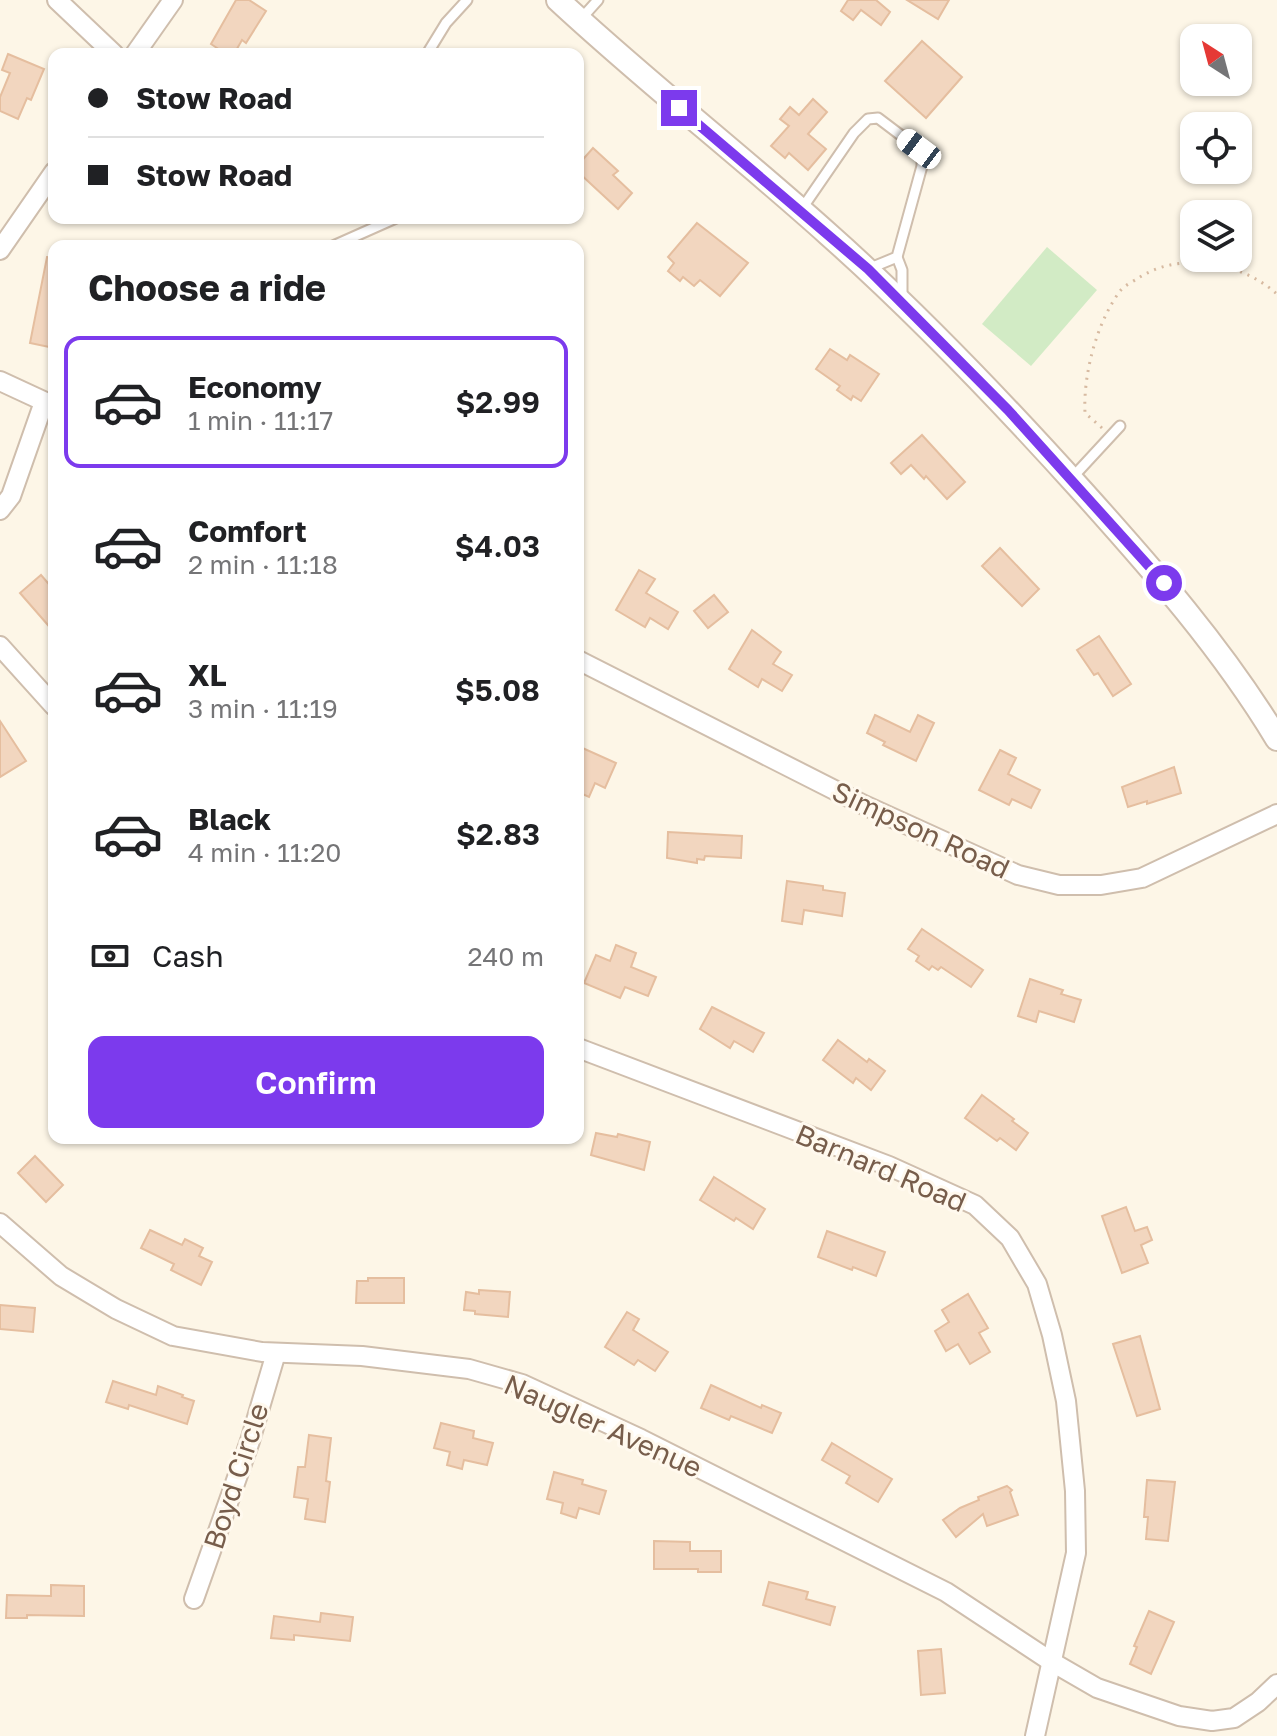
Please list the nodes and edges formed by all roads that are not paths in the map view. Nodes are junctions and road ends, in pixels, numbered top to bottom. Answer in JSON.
{"nodes":[{"id":1,"x":57,"y":0,"type":"edge"},
{"id":2,"x":173,"y":0,"type":"edge"},
{"id":3,"x":467,"y":0,"type":"edge"},
{"id":4,"x":558,"y":0,"type":"edge"},
{"id":5,"x":598,"y":0,"type":"edge"},
{"id":6,"x":580,"y":20,"type":"junction"},
{"id":7,"x":108,"y":48,"type":"edge"},
{"id":8,"x":139,"y":48,"type":"edge"},
{"id":9,"x":431,"y":48,"type":"edge"},
{"id":10,"x":48,"y":181,"type":"edge"},
{"id":11,"x":801,"y":210,"type":"junction"},
{"id":12,"x":382,"y":224,"type":"edge"},
{"id":13,"x":346,"y":240,"type":"edge"},
{"id":14,"x":0,"y":250,"type":"edge"},
{"id":15,"x":897,"y":257,"type":"junction"},
{"id":16,"x":868,"y":269,"type":"junction"},
{"id":17,"x":902,"y":305,"type":"junction"},
{"id":18,"x":0,"y":381,"type":"edge"},
{"id":19,"x":48,"y":404,"type":"edge"},
{"id":20,"x":48,"y":406,"type":"edge"},
{"id":21,"x":1120,"y":426,"type":"dead end"},
{"id":22,"x":1071,"y":479,"type":"junction"},
{"id":23,"x":0,"y":510,"type":"edge"},
{"id":24,"x":0,"y":646,"type":"edge"},
{"id":25,"x":584,"y":663,"type":"edge"},
{"id":26,"x":48,"y":699,"type":"edge"},
{"id":27,"x":1277,"y":739,"type":"edge"},
{"id":28,"x":1277,"y":814,"type":"edge"},
{"id":29,"x":584,"y":1050,"type":"edge"},
{"id":30,"x":0,"y":1223,"type":"edge"},
{"id":31,"x":276,"y":1353,"type":"junction"},
{"id":32,"x":194,"y":1599,"type":"dead end"},
{"id":33,"x":1052,"y":1662,"type":"junction"},
{"id":34,"x":1277,"y":1684,"type":"edge"},
{"id":35,"x":1035,"y":1736,"type":"edge"}],
"edges":[{"from":1,"to":7,"type":"street"},
{"from":2,"to":8,"type":"street"},
{"from":3,"to":9,"type":"lane"},
{"from":4,"to":6,"type":"street"},
{"from":5,"to":6,"type":"lane"},
{"from":6,"to":11,"type":"street"},
{"from":10,"to":14,"type":"street"},
{"from":11,"to":15,"type":"lane"},
{"from":11,"to":16,"type":"street"},
{"from":12,"to":13,"type":"lane"},
{"from":15,"to":16,"type":"lane"},
{"from":15,"to":17,"type":"lane"},
{"from":16,"to":17,"type":"street"},
{"from":17,"to":22,"type":"street"},
{"from":18,"to":19,"type":"street"},
{"from":20,"to":23,"type":"street"},
{"from":21,"to":22,"type":"lane"},
{"from":22,"to":27,"type":"street"},
{"from":24,"to":26,"type":"street"},
{"from":25,"to":28,"type":"street","name":"Simpson Road"},
{"from":29,"to":33,"type":"street","name":"Barnard Road"},
{"from":30,"to":31,"type":"street","name":"Naugler Avenue"},
{"from":31,"to":32,"type":"street","name":"Boyd Circle"},
{"from":31,"to":33,"type":"street","name":"Naugler Avenue"},
{"from":33,"to":34,"type":"street","name":"Naugler Avenue"},
{"from":33,"to":35,"type":"street","name":"Barnard Road"}]}
